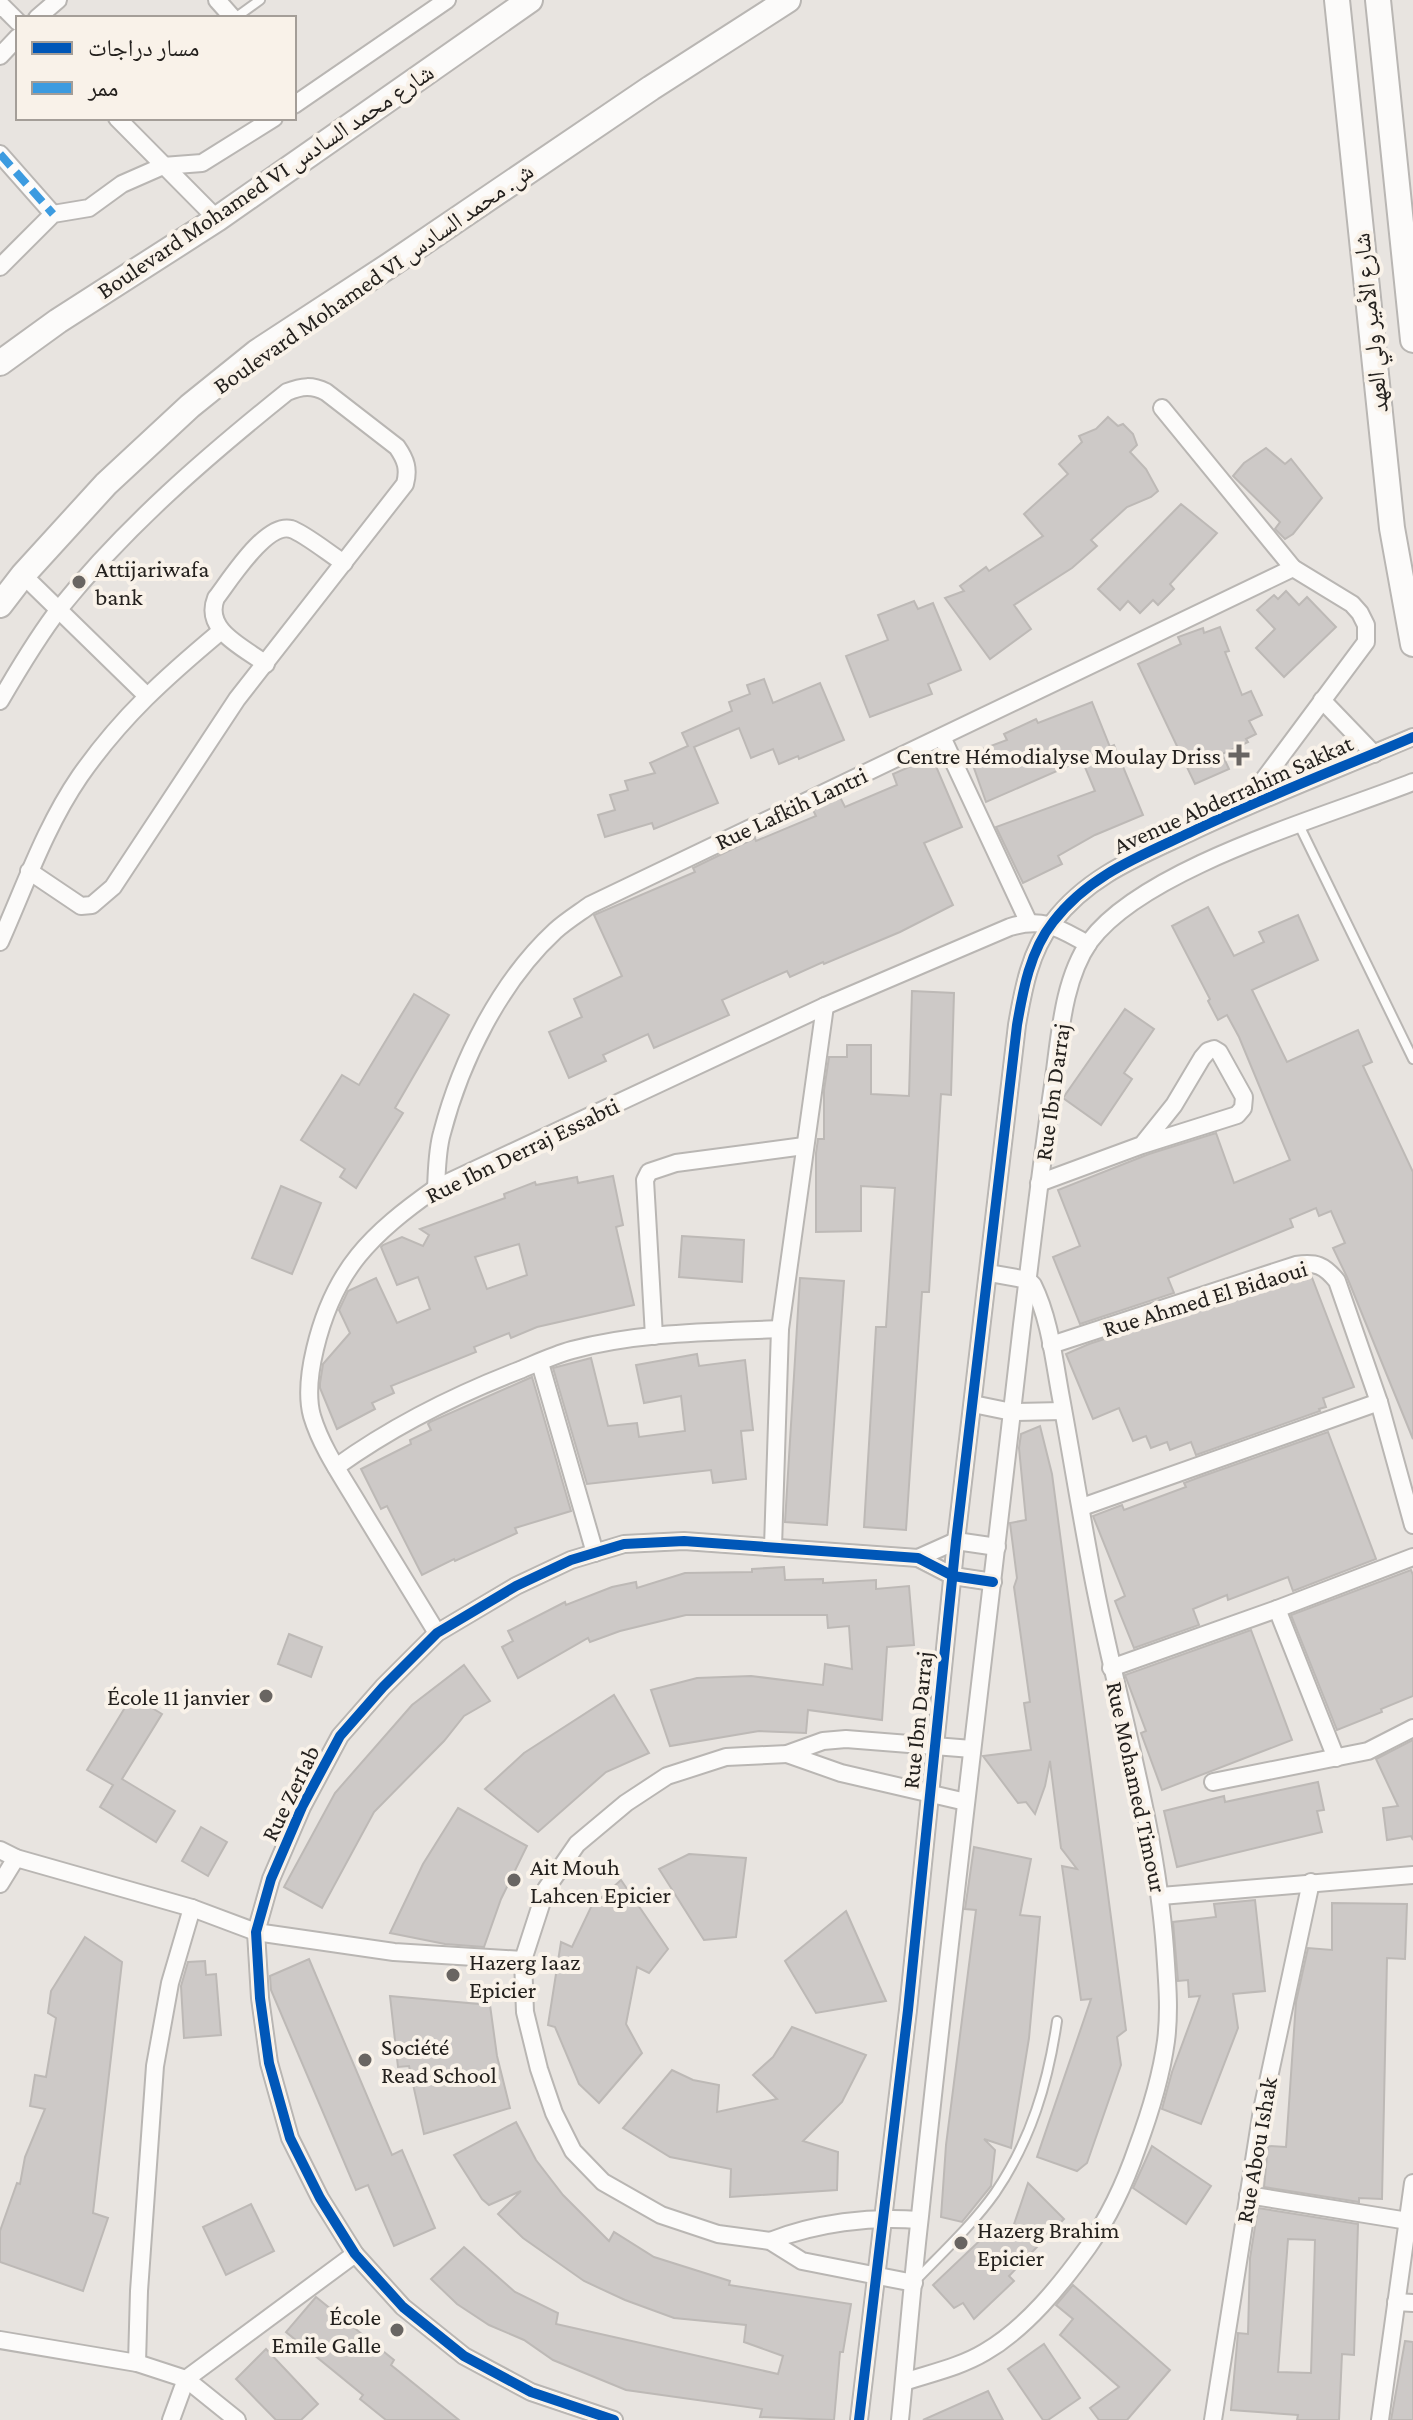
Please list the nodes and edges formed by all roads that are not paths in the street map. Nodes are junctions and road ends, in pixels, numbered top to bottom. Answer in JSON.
{"nodes":[{"id":1,"x":58,"y":0,"type":"edge"},
{"id":2,"x":217,"y":0,"type":"edge"},
{"id":3,"x":260,"y":0,"type":"edge"},
{"id":4,"x":447,"y":0,"type":"edge"},
{"id":5,"x":530,"y":0,"type":"edge"},
{"id":6,"x":788,"y":0,"type":"edge"},
{"id":7,"x":1337,"y":0,"type":"edge"},
{"id":8,"x":1378,"y":0,"type":"edge"},
{"id":9,"x":0,"y":4,"type":"edge"},
{"id":10,"x":39,"y":16,"type":"edge"},
{"id":11,"x":232,"y":16,"type":"edge"},
{"id":12,"x":237,"y":16,"type":"edge"},
{"id":13,"x":16,"y":20,"type":"edge"},
{"id":14,"x":16,"y":39,"type":"edge"},
{"id":15,"x":0,"y":56,"type":"edge"},
{"id":16,"x":296,"y":104,"type":"edge"},
{"id":17,"x":119,"y":120,"type":"edge"},
{"id":18,"x":271,"y":120,"type":"edge"},
{"id":19,"x":0,"y":154,"type":"edge"},
{"id":20,"x":163,"y":166,"type":"junction"},
{"id":21,"x":53,"y":214,"type":"junction"},
{"id":22,"x":217,"y":219,"type":"junction"},
{"id":23,"x":0,"y":267,"type":"edge"},
{"id":24,"x":1413,"y":340,"type":"edge"},
{"id":25,"x":0,"y":363,"type":"edge"},
{"id":26,"x":1162,"y":408,"type":"dead end"},
{"id":27,"x":344,"y":563,"type":"junction"},
{"id":28,"x":1293,"y":568,"type":"junction"},
{"id":29,"x":23,"y":575,"type":"junction"},
{"id":30,"x":0,"y":605,"type":"edge"},
{"id":31,"x":59,"y":610,"type":"junction"},
{"id":32,"x":221,"y":631,"type":"junction"},
{"id":33,"x":1413,"y":644,"type":"edge"},
{"id":34,"x":266,"y":664,"type":"junction"},
{"id":35,"x":146,"y":695,"type":"junction"},
{"id":36,"x":1322,"y":700,"type":"junction"},
{"id":37,"x":0,"y":701,"type":"edge"},
{"id":38,"x":942,"y":737,"type":"junction"},
{"id":39,"x":1413,"y":737,"type":"edge"},
{"id":40,"x":1374,"y":754,"type":"junction"},
{"id":41,"x":1413,"y":782,"type":"edge"},
{"id":42,"x":1243,"y":807,"type":"junction"},
{"id":43,"x":1299,"y":825,"type":"junction"},
{"id":44,"x":29,"y":871,"type":"junction"},
{"id":45,"x":1028,"y":921,"type":"junction"},
{"id":46,"x":1051,"y":924,"type":"junction"},
{"id":47,"x":0,"y":942,"type":"edge"},
{"id":48,"x":1088,"y":944,"type":"junction"},
{"id":49,"x":825,"y":1006,"type":"junction"},
{"id":50,"x":1017,"y":1025,"type":"joint"},
{"id":51,"x":1413,"y":1059,"type":"edge"},
{"id":52,"x":1142,"y":1145,"type":"junction"},
{"id":53,"x":804,"y":1146,"type":"junction"},
{"id":54,"x":1039,"y":1183,"type":"junction"},
{"id":55,"x":436,"y":1188,"type":"junction"},
{"id":56,"x":989,"y":1273,"type":"junction"},
{"id":57,"x":1028,"y":1280,"type":"junction"},
{"id":58,"x":780,"y":1329,"type":"junction"},
{"id":59,"x":654,"y":1336,"type":"junction"},
{"id":60,"x":1051,"y":1345,"type":"junction"},
{"id":61,"x":540,"y":1363,"type":"junction"},
{"id":62,"x":1379,"y":1402,"type":"junction"},
{"id":63,"x":973,"y":1404,"type":"junction"},
{"id":64,"x":1063,"y":1411,"type":"junction"},
{"id":65,"x":1012,"y":1412,"type":"junction"},
{"id":66,"x":336,"y":1467,"type":"junction"},
{"id":67,"x":1082,"y":1507,"type":"junction"},
{"id":68,"x":1413,"y":1525,"type":"edge"},
{"id":69,"x":956,"y":1541,"type":"junction"},
{"id":70,"x":773,"y":1547,"type":"junction"},
{"id":71,"x":997,"y":1547,"type":"junction"},
{"id":72,"x":595,"y":1553,"type":"junction"},
{"id":73,"x":1413,"y":1557,"type":"edge"},
{"id":74,"x":918,"y":1558,"type":"junction"},
{"id":75,"x":953,"y":1576,"type":"junction"},
{"id":76,"x":993,"y":1582,"type":"junction"},
{"id":77,"x":1277,"y":1609,"type":"junction"},
{"id":78,"x":437,"y":1633,"type":"junction"},
{"id":79,"x":1111,"y":1668,"type":"junction"},
{"id":80,"x":1413,"y":1728,"type":"edge"},
{"id":81,"x":934,"y":1745,"type":"junction"},
{"id":82,"x":972,"y":1749,"type":"junction"},
{"id":83,"x":787,"y":1754,"type":"junction"},
{"id":84,"x":1336,"y":1758,"type":"junction"},
{"id":85,"x":1213,"y":1782,"type":"dead end"},
{"id":86,"x":929,"y":1794,"type":"junction"},
{"id":87,"x":966,"y":1802,"type":"junction"},
{"id":88,"x":0,"y":1850,"type":"edge"},
{"id":89,"x":16,"y":1858,"type":"junction"},
{"id":90,"x":1413,"y":1875,"type":"edge"},
{"id":91,"x":1311,"y":1882,"type":"junction"},
{"id":92,"x":0,"y":1884,"type":"edge"},
{"id":93,"x":1161,"y":1896,"type":"junction"},
{"id":94,"x":192,"y":1908,"type":"junction"},
{"id":95,"x":256,"y":1932,"type":"junction"},
{"id":96,"x":523,"y":1960,"type":"junction"},
{"id":97,"x":1057,"y":2021,"type":"dead end"},
{"id":98,"x":1413,"y":2183,"type":"edge"},
{"id":99,"x":1248,"y":2195,"type":"junction"},
{"id":100,"x":882,"y":2217,"type":"junction"},
{"id":101,"x":919,"y":2220,"type":"junction"},
{"id":102,"x":1408,"y":2221,"type":"junction"},
{"id":103,"x":770,"y":2241,"type":"junction"},
{"id":104,"x":355,"y":2254,"type":"junction"},
{"id":105,"x":877,"y":2275,"type":"junction"},
{"id":106,"x":914,"y":2283,"type":"junction"},
{"id":107,"x":1405,"y":2303,"type":"edge"},
{"id":108,"x":0,"y":2340,"type":"edge"},
{"id":109,"x":137,"y":2363,"type":"junction"},
{"id":110,"x":186,"y":2379,"type":"junction"},
{"id":111,"x":904,"y":2382,"type":"junction"},
{"id":112,"x":171,"y":2420,"type":"edge"},
{"id":113,"x":237,"y":2420,"type":"edge"},
{"id":114,"x":614,"y":2420,"type":"edge"},
{"id":115,"x":859,"y":2420,"type":"edge"},
{"id":116,"x":900,"y":2420,"type":"edge"},
{"id":117,"x":1213,"y":2420,"type":"edge"},
{"id":118,"x":1380,"y":2420,"type":"edge"}],
"edges":[{"from":1,"to":10,"type":"street"},
{"from":2,"to":11,"type":"street"},
{"from":3,"to":12,"type":"lane"},
{"from":4,"to":16,"type":"street"},
{"from":5,"to":22,"type":"main road","name":"Boulevard Mohamed VI شارع محمد السادس"},
{"from":6,"to":29,"type":"main road","name":"Boulevard Mohamed VI ش. محمد السادس"},
{"from":7,"to":33,"type":"main road","name":"شارع الأمير ولي العهد"},
{"from":8,"to":24,"type":"main road","name":"شارع الأمير ولي العهد"},
{"from":9,"to":13,"type":"street"},
{"from":14,"to":15,"type":"street"},
{"from":17,"to":20,"type":"street"},
{"from":18,"to":20,"type":"street"},
{"from":19,"to":21,"type":"street"},
{"from":20,"to":21,"type":"street"},
{"from":20,"to":22,"type":"street"},
{"from":21,"to":23,"type":"street"},
{"from":22,"to":25,"type":"main road","name":"Boulevard Mohamed VI شارع محمد السادس"},
{"from":26,"to":28,"type":"street"},
{"from":27,"to":31,"type":"street"},
{"from":27,"to":32,"type":"street"},
{"from":27,"to":34,"type":"street"},
{"from":28,"to":36,"type":"street"},
{"from":28,"to":38,"type":"street","name":"Rue Lafkih Lantri"},
{"from":29,"to":30,"type":"main road","name":"Boulevard Mohamed VI ش. محمد السادس"},
{"from":29,"to":31,"type":"street"},
{"from":31,"to":35,"type":"street"},
{"from":31,"to":37,"type":"street"},
{"from":32,"to":34,"type":"street"},
{"from":32,"to":35,"type":"street"},
{"from":34,"to":44,"type":"street"},
{"from":35,"to":44,"type":"street"},
{"from":36,"to":40,"type":"street"},
{"from":36,"to":42,"type":"street"},
{"from":38,"to":45,"type":"street"},
{"from":38,"to":55,"type":"street","name":"Rue Lafkih Lantri"},
{"from":39,"to":40,"type":"street","name":"Avenue Abderrahim Sakkat"},
{"from":40,"to":42,"type":"street","name":"Avenue Abderrahim Sakkat"},
{"from":41,"to":43,"type":"street"},
{"from":42,"to":46,"type":"street","name":"Avenue Abderrahim Sakkat"},
{"from":43,"to":48,"type":"street"},
{"from":43,"to":51,"type":"lane"},
{"from":44,"to":47,"type":"street"},
{"from":45,"to":46,"type":"street","name":"Rue Ibn Derraj Essabti"},
{"from":45,"to":49,"type":"street","name":"Rue Ibn Derraj Essabti"},
{"from":46,"to":48,"type":"street","name":"Rue Ibn Derraj Essabti"},
{"from":46,"to":50,"type":"street","name":"Avenue Abderrahim Sakkat"},
{"from":48,"to":54,"type":"street","name":"Rue Ibn Darraj"},
{"from":49,"to":53,"type":"street"},
{"from":49,"to":55,"type":"street","name":"Rue Ibn Derraj Essabti"},
{"from":50,"to":56,"type":"street","name":"Rue Ibn Darraj"},
{"from":52,"to":52,"type":"street"},
{"from":52,"to":54,"type":"street"},
{"from":53,"to":58,"type":"street"},
{"from":53,"to":59,"type":"street"},
{"from":54,"to":57,"type":"street","name":"Rue Ibn Darraj"},
{"from":55,"to":66,"type":"street","name":"Rue Ibn Derraj Essabti"},
{"from":56,"to":57,"type":"street"},
{"from":56,"to":63,"type":"street","name":"Rue Ibn Darraj"},
{"from":57,"to":60,"type":"street","name":"Rue Mohamed Timour"},
{"from":57,"to":65,"type":"street","name":"Rue Ibn Darraj"},
{"from":58,"to":59,"type":"street"},
{"from":58,"to":70,"type":"street"},
{"from":59,"to":61,"type":"street"},
{"from":60,"to":62,"type":"street","name":"Rue Ahmed El Bidaoui"},
{"from":60,"to":64,"type":"street","name":"Rue Mohamed Timour"},
{"from":61,"to":66,"type":"street"},
{"from":61,"to":72,"type":"street"},
{"from":62,"to":67,"type":"street"},
{"from":62,"to":68,"type":"street","name":"Rue Ahmed El Bidaoui"},
{"from":63,"to":65,"type":"street"},
{"from":63,"to":69,"type":"street","name":"Rue Ibn Darraj"},
{"from":64,"to":65,"type":"street"},
{"from":64,"to":67,"type":"street","name":"Rue Mohamed Timour"},
{"from":65,"to":71,"type":"street","name":"Rue Ibn Darraj"},
{"from":66,"to":78,"type":"street","name":"Rue Ibn Derraj Essabti"},
{"from":67,"to":79,"type":"street","name":"Rue Mohamed Timour"},
{"from":69,"to":71,"type":"street"},
{"from":69,"to":74,"type":"street","name":"Rue ZerIab"},
{"from":69,"to":75,"type":"street","name":"Rue Ibn Darraj"},
{"from":70,"to":72,"type":"street","name":"Rue ZerIab"},
{"from":70,"to":74,"type":"street","name":"Rue ZerIab"},
{"from":71,"to":76,"type":"street","name":"Rue Ibn Darraj"},
{"from":72,"to":78,"type":"street","name":"Rue ZerIab"},
{"from":73,"to":77,"type":"street"},
{"from":74,"to":75,"type":"street","name":"Rue ZerIab"},
{"from":75,"to":76,"type":"street","name":"Rue ZerIab"},
{"from":75,"to":81,"type":"street","name":"Rue Ibn Darraj"},
{"from":76,"to":82,"type":"street","name":"Rue Ibn Darraj"},
{"from":77,"to":79,"type":"street"},
{"from":77,"to":84,"type":"street"},
{"from":78,"to":95,"type":"street","name":"Rue ZerIab"},
{"from":79,"to":93,"type":"street","name":"Rue Mohamed Timour"},
{"from":80,"to":84,"type":"street"},
{"from":81,"to":82,"type":"street"},
{"from":81,"to":83,"type":"street"},
{"from":81,"to":86,"type":"street","name":"Rue Ibn Darraj"},
{"from":82,"to":87,"type":"street","name":"Rue Ibn Darraj"},
{"from":83,"to":86,"type":"street"},
{"from":83,"to":96,"type":"street"},
{"from":84,"to":85,"type":"street"},
{"from":86,"to":87,"type":"street"},
{"from":86,"to":100,"type":"street","name":"Rue Ibn Darraj"},
{"from":87,"to":101,"type":"street","name":"Rue Ibn Darraj"},
{"from":88,"to":89,"type":"street"},
{"from":89,"to":92,"type":"street"},
{"from":89,"to":94,"type":"street"},
{"from":90,"to":91,"type":"street"},
{"from":91,"to":93,"type":"street"},
{"from":91,"to":99,"type":"street","name":"Rue Abou Ishak"},
{"from":93,"to":111,"type":"street","name":"Rue Mohamed Timour"},
{"from":94,"to":95,"type":"street"},
{"from":94,"to":109,"type":"street"},
{"from":95,"to":96,"type":"street"},
{"from":95,"to":104,"type":"street","name":"Rue ZerIab"},
{"from":96,"to":103,"type":"street"},
{"from":97,"to":106,"type":"lane"},
{"from":98,"to":102,"type":"street"},
{"from":99,"to":102,"type":"street"},
{"from":99,"to":117,"type":"street","name":"Rue Abou Ishak"},
{"from":100,"to":101,"type":"street"},
{"from":100,"to":103,"type":"street"},
{"from":100,"to":105,"type":"street","name":"Rue Ibn Darraj"},
{"from":101,"to":106,"type":"street","name":"Rue Ibn Darraj"},
{"from":102,"to":107,"type":"street"},
{"from":103,"to":105,"type":"street"},
{"from":104,"to":110,"type":"street"},
{"from":104,"to":114,"type":"street","name":"Rue ZerIab"},
{"from":105,"to":106,"type":"street"},
{"from":105,"to":115,"type":"street","name":"Rue Ibn Darraj"},
{"from":106,"to":111,"type":"street","name":"Rue Ibn Darraj"},
{"from":107,"to":118,"type":"street"},
{"from":108,"to":109,"type":"street"},
{"from":109,"to":110,"type":"street"},
{"from":110,"to":112,"type":"street"},
{"from":110,"to":113,"type":"street"},
{"from":111,"to":116,"type":"street","name":"Rue Ibn Darraj"}]}
